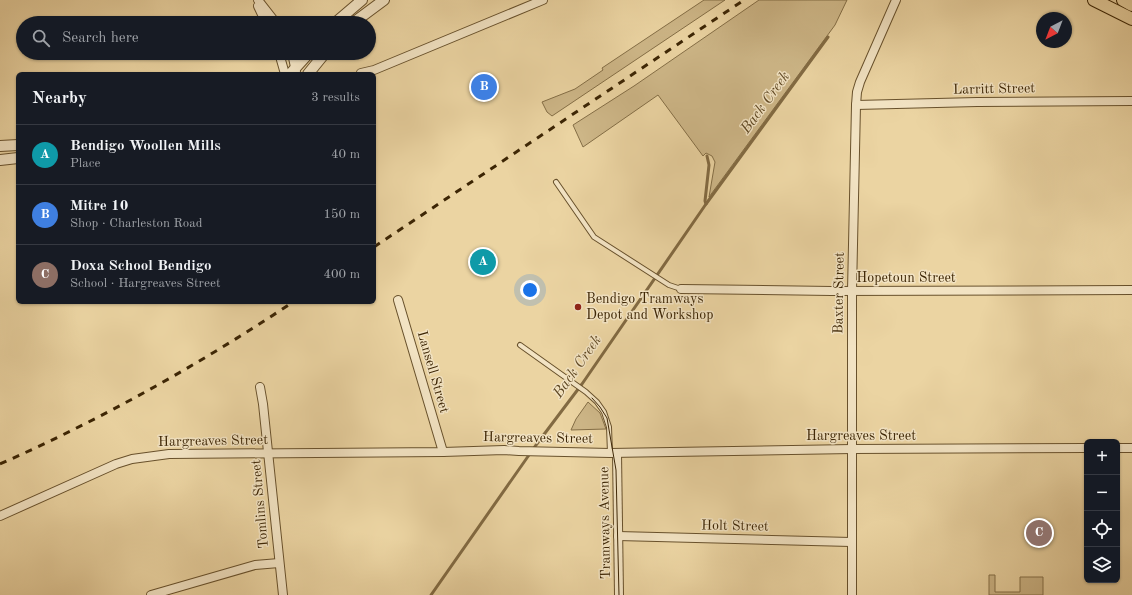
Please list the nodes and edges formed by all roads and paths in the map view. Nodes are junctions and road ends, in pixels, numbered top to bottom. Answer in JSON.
{"nodes":[{"id":1,"x":256,"y":0,"type":"edge"},
{"id":2,"x":362,"y":0,"type":"edge"},
{"id":3,"x":384,"y":0,"type":"edge"},
{"id":4,"x":543,"y":0,"type":"edge"},
{"id":5,"x":896,"y":0,"type":"edge"},
{"id":6,"x":1094,"y":0,"type":"edge"},
{"id":7,"x":1122,"y":0,"type":"edge"},
{"id":8,"x":1132,"y":4,"type":"edge"},
{"id":9,"x":263,"y":16,"type":"edge"},
{"id":10,"x":270,"y":16,"type":"edge"},
{"id":11,"x":344,"y":16,"type":"edge"},
{"id":12,"x":362,"y":16,"type":"edge"},
{"id":13,"x":1132,"y":19,"type":"edge"},
{"id":14,"x":280,"y":60,"type":"edge"},
{"id":15,"x":293,"y":60,"type":"edge"},
{"id":16,"x":303,"y":60,"type":"edge"},
{"id":17,"x":319,"y":60,"type":"edge"},
{"id":18,"x":284,"y":72,"type":"edge"},
{"id":19,"x":294,"y":72,"type":"edge"},
{"id":20,"x":310,"y":72,"type":"edge"},
{"id":21,"x":365,"y":72,"type":"edge"},
{"id":22,"x":1132,"y":101,"type":"edge"},
{"id":23,"x":856,"y":105,"type":"junction"},
{"id":24,"x":16,"y":145,"type":"edge"},
{"id":25,"x":0,"y":146,"type":"edge"},
{"id":26,"x":16,"y":158,"type":"edge"},
{"id":27,"x":0,"y":160,"type":"edge"},
{"id":28,"x":556,"y":182,"type":"dead end"},
{"id":29,"x":681,"y":290,"type":"joint"},
{"id":30,"x":1132,"y":290,"type":"edge"},
{"id":31,"x":852,"y":291,"type":"junction"},
{"id":32,"x":398,"y":300,"type":"dead end"},
{"id":33,"x":520,"y":345,"type":"dead end"},
{"id":34,"x":260,"y":386,"type":"dead end"},
{"id":35,"x":1084,"y":448,"type":"edge"},
{"id":36,"x":1120,"y":448,"type":"edge"},
{"id":37,"x":1132,"y":448,"type":"edge"},
{"id":38,"x":852,"y":449,"type":"junction"},
{"id":39,"x":443,"y":452,"type":"junction"},
{"id":40,"x":268,"y":453,"type":"junction"},
{"id":41,"x":613,"y":453,"type":"junction"},
{"id":42,"x":0,"y":516,"type":"edge"},
{"id":43,"x":618,"y":536,"type":"junction"},
{"id":44,"x":851,"y":542,"type":"junction"},
{"id":45,"x":279,"y":562,"type":"junction"},
{"id":46,"x":151,"y":595,"type":"edge"},
{"id":47,"x":282,"y":595,"type":"edge"},
{"id":48,"x":619,"y":595,"type":"edge"},
{"id":49,"x":852,"y":595,"type":"edge"}],
"edges":[{"from":1,"to":9,"type":"street"},
{"from":1,"to":10,"type":"street"},
{"from":2,"to":11,"type":"street"},
{"from":3,"to":12,"type":"street"},
{"from":4,"to":21,"type":"street"},
{"from":5,"to":23,"type":"street","name":"Baxter Street"},
{"from":6,"to":13,"type":"main road"},
{"from":7,"to":8,"type":"main road"},
{"from":14,"to":18,"type":"street"},
{"from":15,"to":19,"type":"street"},
{"from":16,"to":19,"type":"street"},
{"from":17,"to":20,"type":"street"},
{"from":22,"to":23,"type":"street","name":"Larritt Street"},
{"from":23,"to":31,"type":"street","name":"Baxter Street"},
{"from":24,"to":25,"type":"street"},
{"from":26,"to":27,"type":"street"},
{"from":28,"to":29,"type":"lane"},
{"from":29,"to":31,"type":"street","name":"Hopetoun Street"},
{"from":30,"to":31,"type":"street","name":"Hopetoun Street"},
{"from":31,"to":38,"type":"street","name":"Baxter Street"},
{"from":32,"to":39,"type":"street","name":"Lansell Street"},
{"from":33,"to":41,"type":"lane"},
{"from":34,"to":40,"type":"street","name":"Tomlins Street"},
{"from":35,"to":38,"type":"street","name":"Hargreaves Street"},
{"from":36,"to":37,"type":"street"},
{"from":38,"to":41,"type":"street","name":"Hargreaves Street"},
{"from":38,"to":44,"type":"street","name":"Baxter Street"},
{"from":39,"to":40,"type":"street","name":"Hargreaves Street"},
{"from":39,"to":41,"type":"street","name":"Hargreaves Street"},
{"from":40,"to":42,"type":"street","name":"Hargreaves Street"},
{"from":40,"to":45,"type":"street","name":"Tomlins Street"},
{"from":41,"to":43,"type":"street","name":"Tramways Avenue"},
{"from":43,"to":44,"type":"street","name":"Holt Street"},
{"from":43,"to":48,"type":"street","name":"Tramways Avenue"},
{"from":44,"to":49,"type":"street","name":"Baxter Street"},
{"from":45,"to":46,"type":"street"},
{"from":45,"to":47,"type":"street","name":"Tomlins Street"}]}
